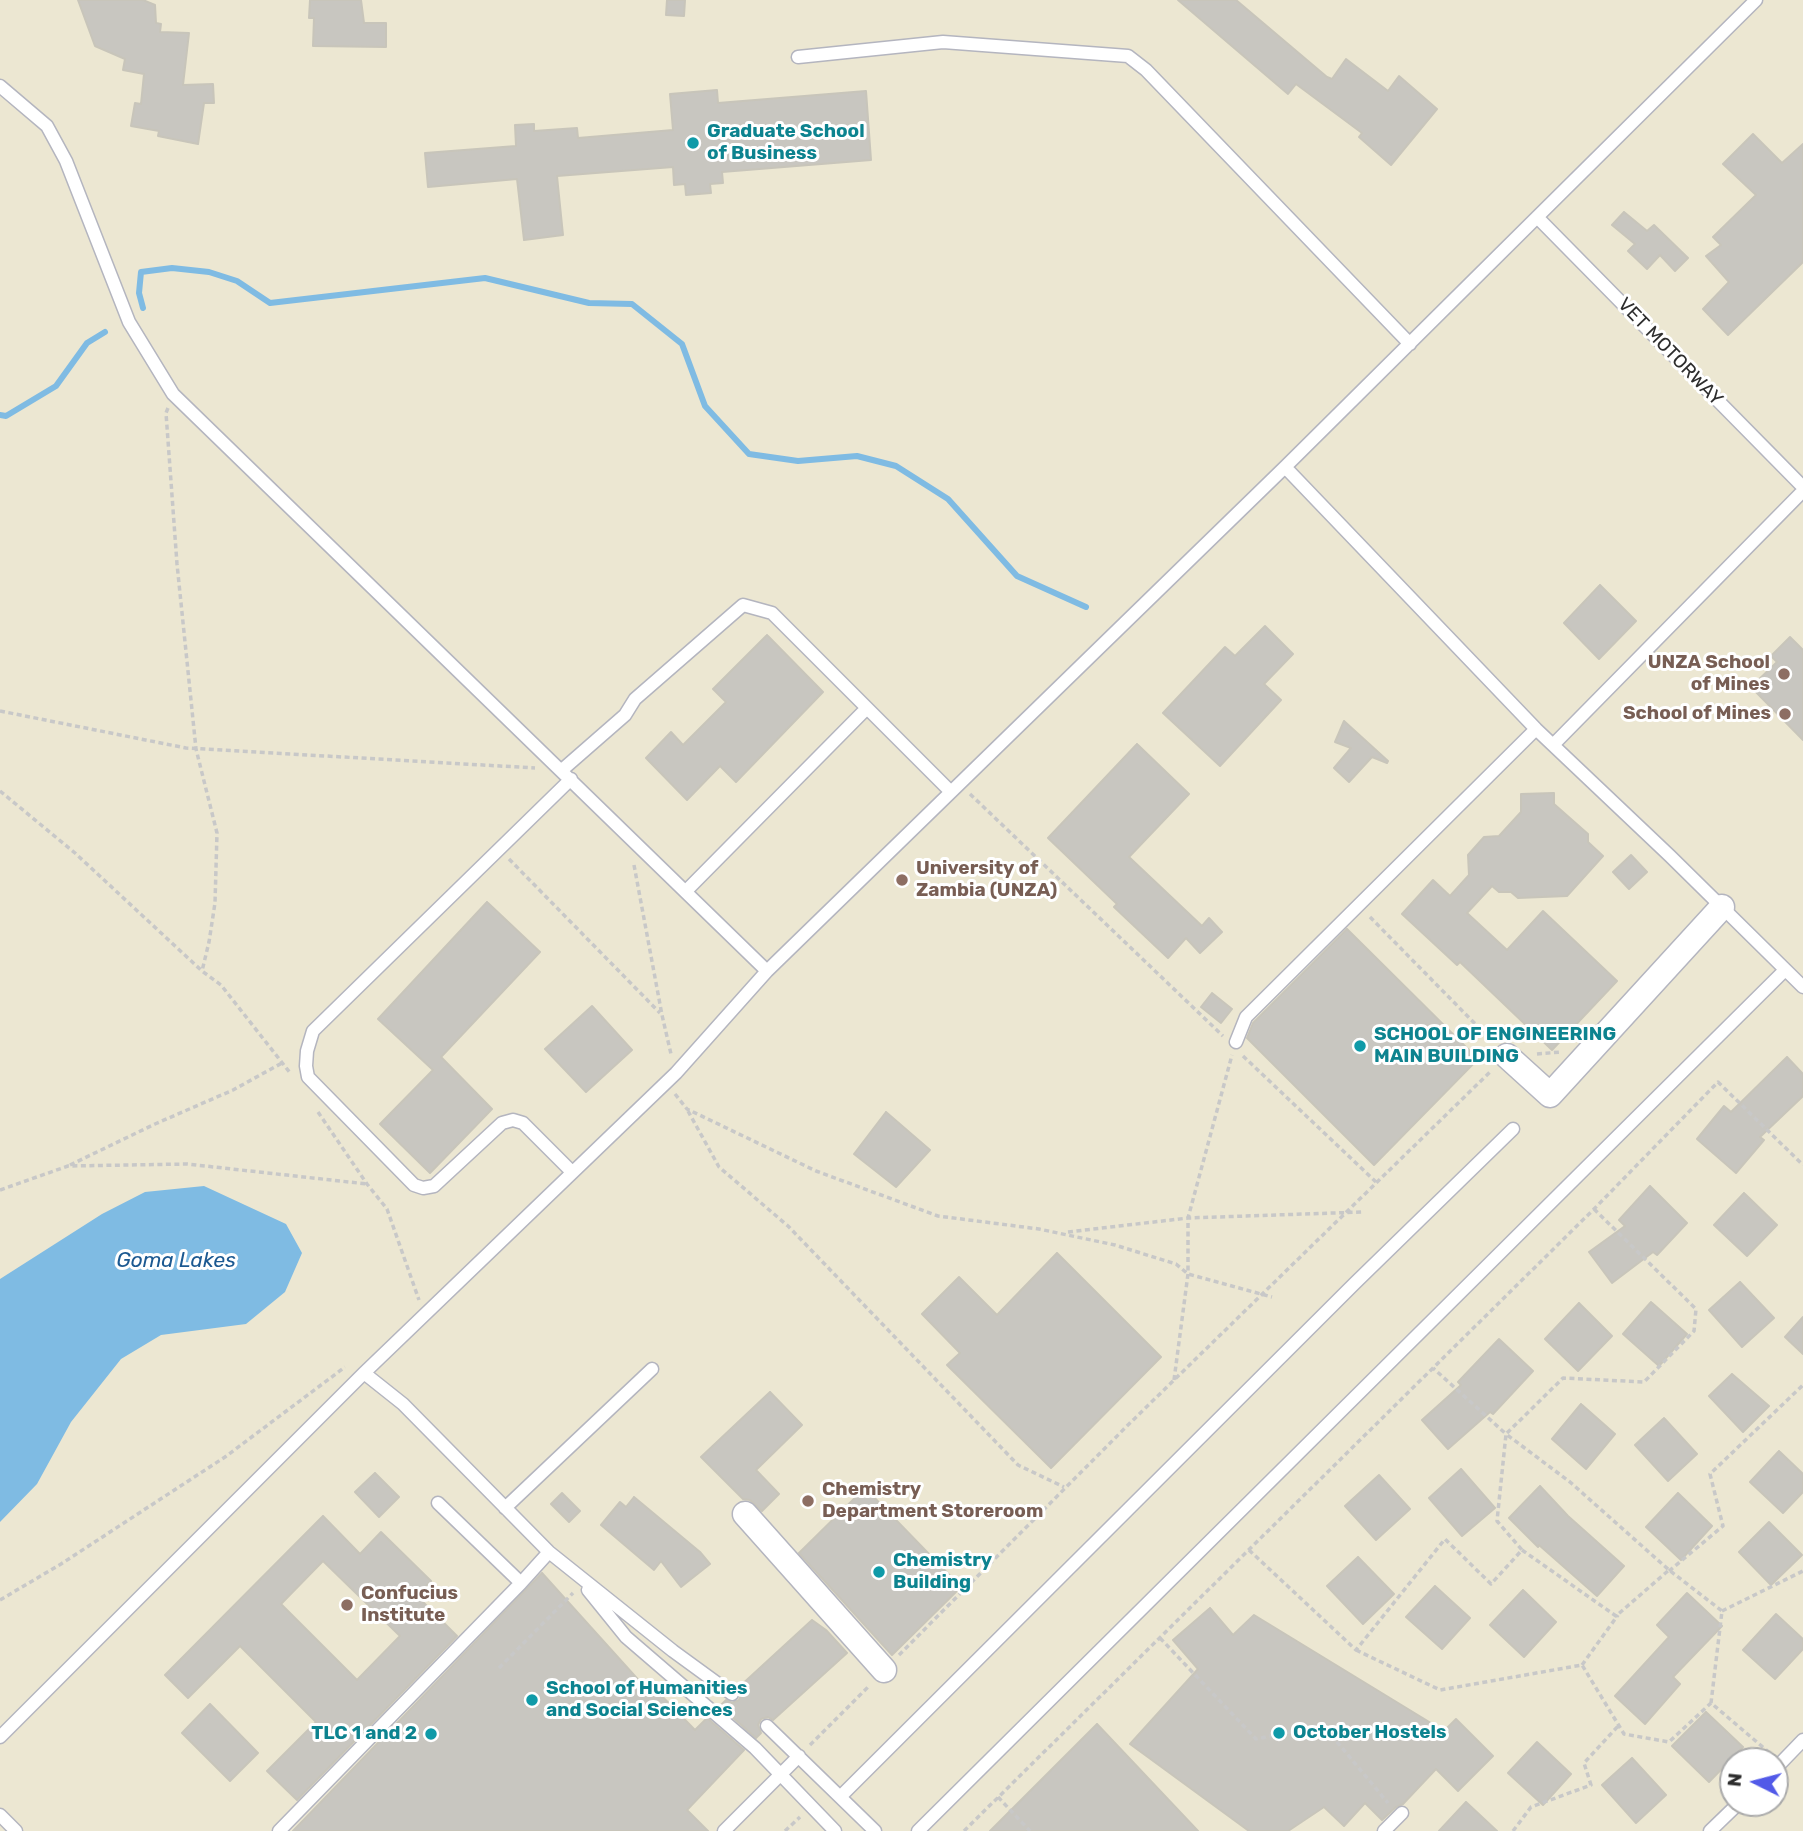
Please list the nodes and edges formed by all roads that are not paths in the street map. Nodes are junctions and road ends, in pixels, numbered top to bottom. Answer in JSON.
{"nodes":[{"id":1,"x":1756,"y":0,"type":"edge"},
{"id":2,"x":798,"y":57,"type":"dead end"},
{"id":3,"x":0,"y":86,"type":"edge"},
{"id":4,"x":1537,"y":217,"type":"junction"},
{"id":5,"x":1410,"y":344,"type":"junction"},
{"id":6,"x":1285,"y":467,"type":"junction"},
{"id":7,"x":1803,"y":489,"type":"edge"},
{"id":8,"x":867,"y":708,"type":"junction"},
{"id":9,"x":1536,"y":729,"type":"junction"},
{"id":10,"x":1553,"y":745,"type":"junction"},
{"id":11,"x":566,"y":774,"type":"junction"},
{"id":12,"x":955,"y":788,"type":"junction"},
{"id":13,"x":686,"y":891,"type":"junction"},
{"id":14,"x":1722,"y":907,"type":"junction"},
{"id":15,"x":1785,"y":970,"type":"junction"},
{"id":16,"x":767,"y":971,"type":"junction"},
{"id":17,"x":1803,"y":987,"type":"edge"},
{"id":18,"x":1235,"y":1045,"type":"road end"},
{"id":19,"x":1507,"y":1056,"type":"road end"},
{"id":20,"x":1513,"y":1129,"type":"dead end"},
{"id":21,"x":572,"y":1172,"type":"junction"},
{"id":22,"x":652,"y":1369,"type":"dead end"},
{"id":23,"x":365,"y":1373,"type":"junction"},
{"id":24,"x":438,"y":1503,"type":"dead end"},
{"id":25,"x":505,"y":1508,"type":"junction"},
{"id":26,"x":745,"y":1514,"type":"dead end"},
{"id":27,"x":549,"y":1552,"type":"junction"},
{"id":28,"x":571,"y":1570,"type":"junction"},
{"id":29,"x":521,"y":1583,"type":"junction"},
{"id":30,"x":884,"y":1670,"type":"road end"},
{"id":31,"x":732,"y":1694,"type":"dead end"},
{"id":32,"x":767,"y":1726,"type":"dead end"},
{"id":33,"x":0,"y":1737,"type":"edge"},
{"id":34,"x":1803,"y":1740,"type":"edge"},
{"id":35,"x":1789,"y":1755,"type":"edge"},
{"id":36,"x":799,"y":1756,"type":"junction"},
{"id":37,"x":782,"y":1773,"type":"junction"},
{"id":38,"x":840,"y":1797,"type":"junction"},
{"id":39,"x":0,"y":1815,"type":"edge"},
{"id":40,"x":1400,"y":1815,"type":"road end"},
{"id":41,"x":1724,"y":1817,"type":"edge"},
{"id":42,"x":16,"y":1831,"type":"edge"},
{"id":43,"x":279,"y":1831,"type":"edge"},
{"id":44,"x":724,"y":1831,"type":"edge"},
{"id":45,"x":835,"y":1831,"type":"edge"},
{"id":46,"x":875,"y":1831,"type":"edge"},
{"id":47,"x":918,"y":1831,"type":"edge"},
{"id":48,"x":1384,"y":1831,"type":"edge"},
{"id":49,"x":1710,"y":1831,"type":"edge"}],
"edges":[{"from":1,"to":4,"type":"lane"},
{"from":2,"to":5,"type":"lane"},
{"from":3,"to":11,"type":"lane"},
{"from":4,"to":5,"type":"lane"},
{"from":4,"to":7,"type":"lane","name":"VET MOTORWAY"},
{"from":5,"to":6,"type":"lane"},
{"from":6,"to":9,"type":"lane"},
{"from":6,"to":12,"type":"lane"},
{"from":7,"to":10,"type":"lane"},
{"from":8,"to":11,"type":"lane"},
{"from":8,"to":12,"type":"lane"},
{"from":8,"to":13,"type":"lane"},
{"from":9,"to":10,"type":"lane"},
{"from":9,"to":18,"type":"lane"},
{"from":10,"to":14,"type":"lane"},
{"from":11,"to":13,"type":"lane"},
{"from":11,"to":21,"type":"lane"},
{"from":12,"to":16,"type":"lane"},
{"from":13,"to":16,"type":"lane"},
{"from":14,"to":15,"type":"lane"},
{"from":14,"to":19,"type":"street"},
{"from":15,"to":17,"type":"lane"},
{"from":15,"to":47,"type":"lane"},
{"from":16,"to":21,"type":"lane"},
{"from":20,"to":38,"type":"lane"},
{"from":21,"to":23,"type":"lane"},
{"from":22,"to":25,"type":"lane"},
{"from":23,"to":25,"type":"lane"},
{"from":23,"to":33,"type":"lane"},
{"from":24,"to":29,"type":"lane"},
{"from":25,"to":27,"type":"lane"},
{"from":26,"to":30,"type":"street"},
{"from":27,"to":28,"type":"lane"},
{"from":27,"to":29,"type":"lane"},
{"from":28,"to":31,"type":"lane"},
{"from":28,"to":37,"type":"lane"},
{"from":29,"to":43,"type":"lane"},
{"from":32,"to":36,"type":"lane"},
{"from":34,"to":35,"type":"lane"},
{"from":36,"to":37,"type":"lane"},
{"from":36,"to":38,"type":"lane"},
{"from":37,"to":44,"type":"lane"},
{"from":37,"to":45,"type":"lane"},
{"from":38,"to":46,"type":"lane"},
{"from":39,"to":42,"type":"lane"},
{"from":40,"to":48,"type":"lane"},
{"from":41,"to":49,"type":"lane"}]}
